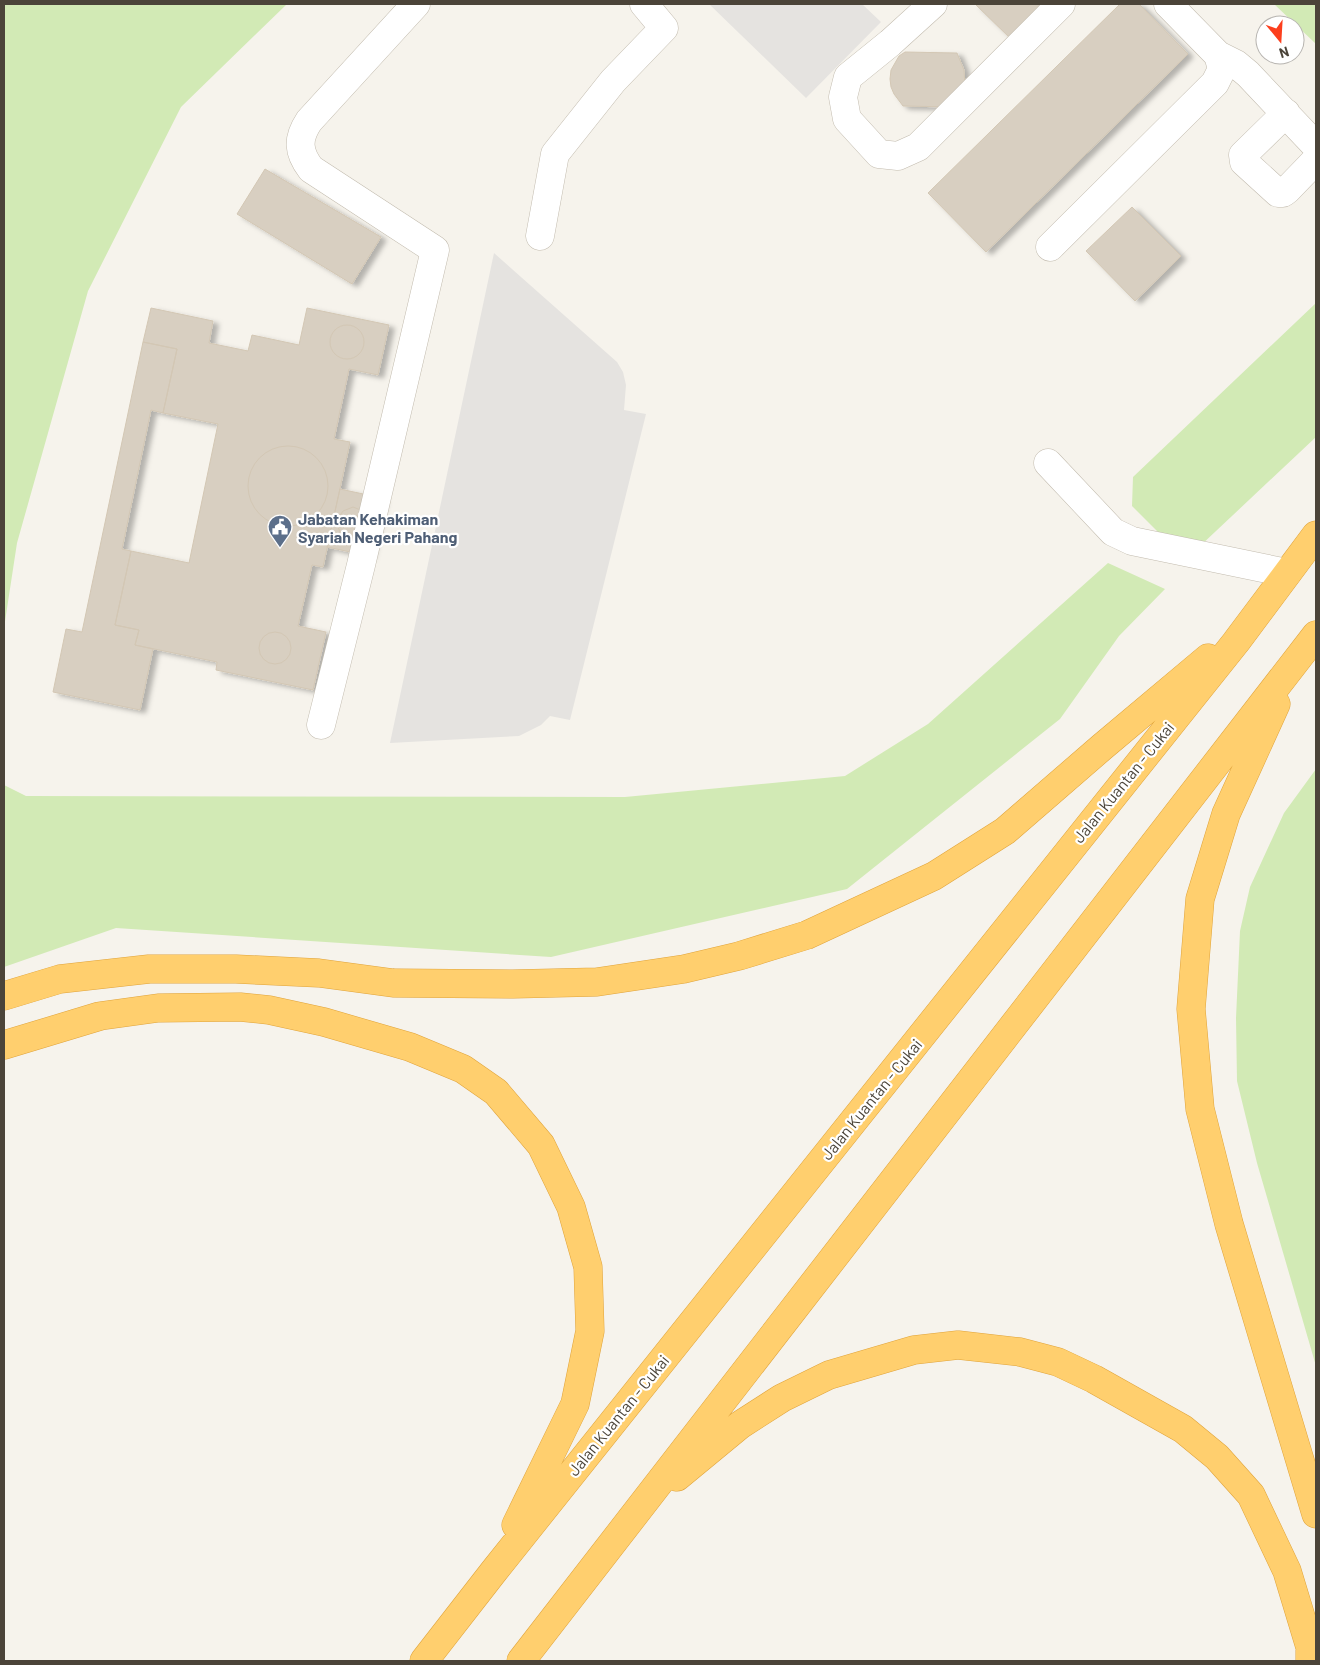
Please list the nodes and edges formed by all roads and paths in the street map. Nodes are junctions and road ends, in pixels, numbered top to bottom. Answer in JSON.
{"nodes":[{"id":1,"x":416,"y":4,"type":"edge"},
{"id":2,"x":644,"y":4,"type":"edge"},
{"id":3,"x":1061,"y":4,"type":"edge"},
{"id":4,"x":1168,"y":4,"type":"edge"},
{"id":5,"x":927,"y":6,"type":"edge"},
{"id":6,"x":1218,"y":55,"type":"junction"},
{"id":7,"x":1286,"y":113,"type":"junction"},
{"id":8,"x":1316,"y":146,"type":"edge"},
{"id":9,"x":1316,"y":160,"type":"edge"},
{"id":10,"x":540,"y":236,"type":"dead end"},
{"id":11,"x":1050,"y":247,"type":"dead end"},
{"id":12,"x":1048,"y":463,"type":"dead end"},
{"id":13,"x":1316,"y":535,"type":"edge"},
{"id":14,"x":1287,"y":573,"type":"junction"},
{"id":15,"x":1316,"y":635,"type":"edge"},
{"id":16,"x":1236,"y":642,"type":"junction"},
{"id":17,"x":1286,"y":674,"type":"junction"},
{"id":18,"x":321,"y":725,"type":"dead end"},
{"id":19,"x":4,"y":996,"type":"edge"},
{"id":20,"x":4,"y":1045,"type":"edge"},
{"id":21,"x":655,"y":1488,"type":"junction"},
{"id":22,"x":1316,"y":1514,"type":"edge"},
{"id":23,"x":494,"y":1571,"type":"junction"},
{"id":24,"x":424,"y":1661,"type":"edge"},
{"id":25,"x":522,"y":1661,"type":"edge"},
{"id":26,"x":1310,"y":1661,"type":"edge"}],
"edges":[{"from":1,"to":18,"type":"street"},
{"from":2,"to":10,"type":"street"},
{"from":3,"to":5,"type":"street"},
{"from":4,"to":6,"type":"street"},
{"from":6,"to":7,"type":"street"},
{"from":6,"to":11,"type":"street"},
{"from":7,"to":8,"type":"street"},
{"from":7,"to":9,"type":"street"},
{"from":12,"to":14,"type":"street"},
{"from":13,"to":14,"type":"highway","name":"Jalan Kuantan - Cukai"},
{"from":14,"to":16,"type":"highway","name":"Jalan Kuantan - Cukai"},
{"from":15,"to":17,"type":"highway"},
{"from":16,"to":19,"type":"highway"},
{"from":16,"to":23,"type":"highway","name":"Jalan Kuantan - Cukai"},
{"from":17,"to":21,"type":"highway"},
{"from":17,"to":22,"type":"highway"},
{"from":20,"to":23,"type":"highway"},
{"from":21,"to":25,"type":"highway"},
{"from":21,"to":26,"type":"highway"},
{"from":23,"to":24,"type":"highway","name":"Jalan Kuantan - Cukai"}]}
